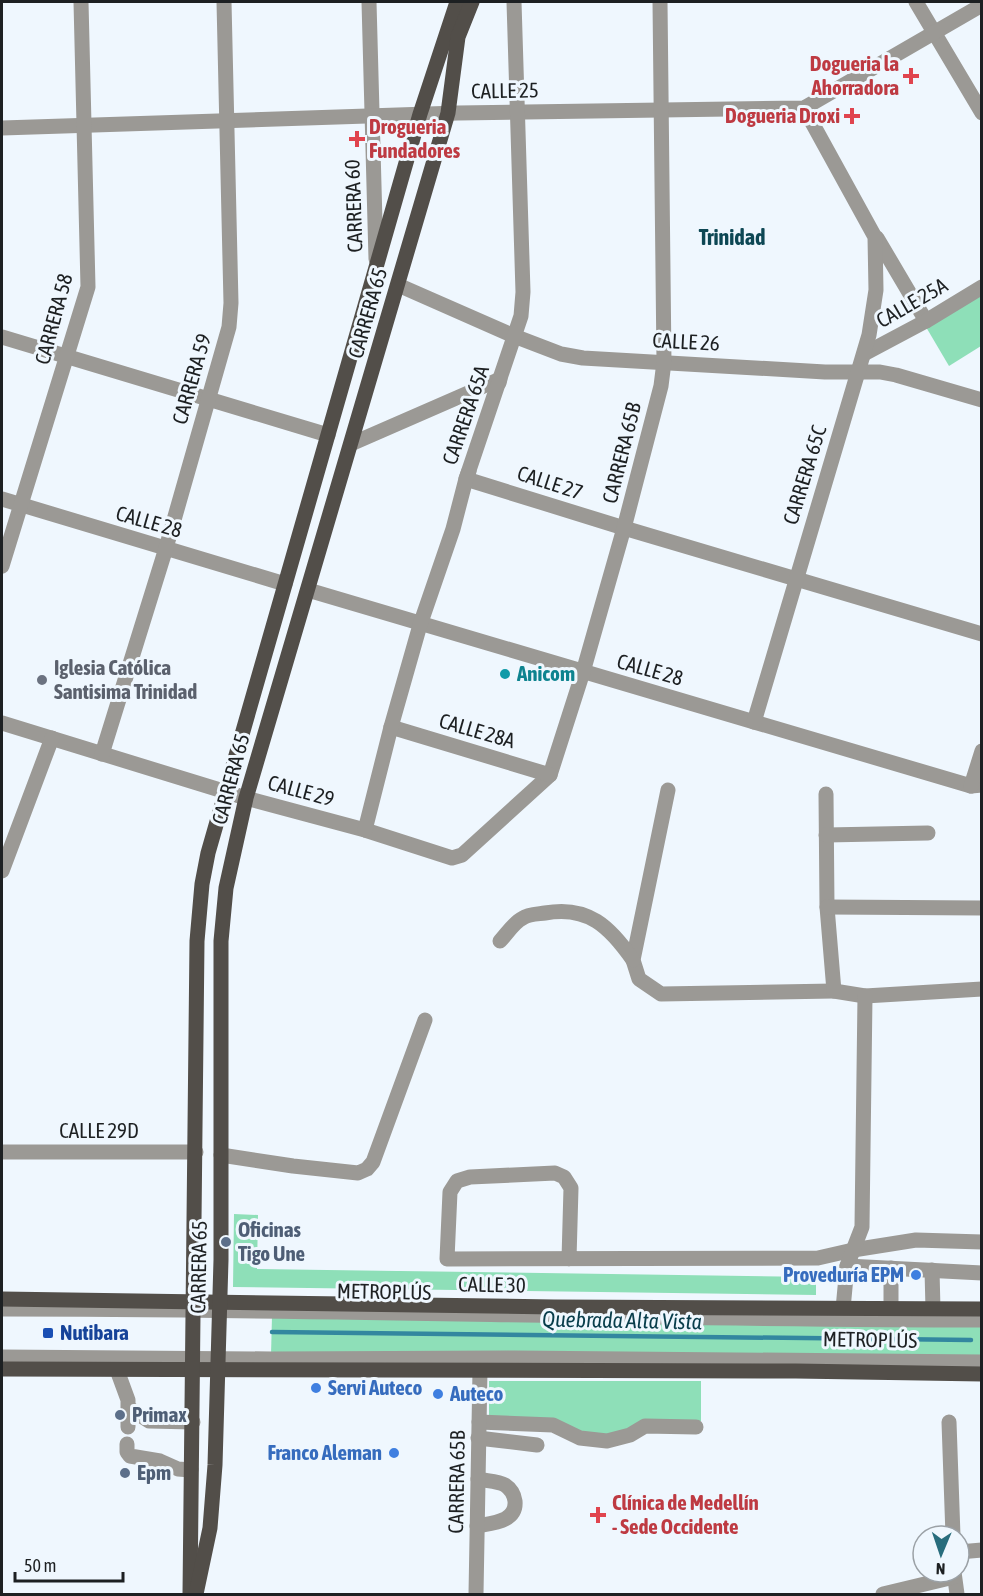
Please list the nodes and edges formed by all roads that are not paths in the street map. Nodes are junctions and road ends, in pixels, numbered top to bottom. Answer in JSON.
{"nodes":[{"id":1,"x":81,"y":2,"type":"edge"},
{"id":2,"x":224,"y":2,"type":"edge"},
{"id":3,"x":369,"y":2,"type":"edge"},
{"id":4,"x":457,"y":2,"type":"edge"},
{"id":5,"x":472,"y":2,"type":"edge"},
{"id":6,"x":514,"y":2,"type":"edge"},
{"id":7,"x":660,"y":2,"type":"edge"},
{"id":8,"x":916,"y":2,"type":"edge"},
{"id":9,"x":981,"y":5,"type":"edge"},
{"id":10,"x":935,"y":33,"type":"junction"},
{"id":11,"x":804,"y":108,"type":"junction"},
{"id":12,"x":661,"y":110,"type":"junction"},
{"id":13,"x":517,"y":112,"type":"junction"},
{"id":14,"x":448,"y":113,"type":"junction"},
{"id":15,"x":981,"y":113,"type":"edge"},
{"id":16,"x":420,"y":114,"type":"junction"},
{"id":17,"x":372,"y":116,"type":"junction"},
{"id":18,"x":227,"y":120,"type":"junction"},
{"id":19,"x":85,"y":124,"type":"junction"},
{"id":20,"x":2,"y":128,"type":"edge"},
{"id":21,"x":875,"y":237,"type":"junction"},
{"id":22,"x":376,"y":266,"type":"junction"},
{"id":23,"x":398,"y":285,"type":"junction"},
{"id":24,"x":981,"y":286,"type":"edge"},
{"id":25,"x":926,"y":321,"type":"junction"},
{"id":26,"x":514,"y":336,"type":"junction"},
{"id":27,"x":2,"y":337,"type":"edge"},
{"id":28,"x":864,"y":354,"type":"junction"},
{"id":29,"x":67,"y":357,"type":"junction"},
{"id":30,"x":664,"y":362,"type":"junction"},
{"id":31,"x":858,"y":371,"type":"junction"},
{"id":32,"x":500,"y":379,"type":"junction"},
{"id":33,"x":208,"y":400,"type":"junction"},
{"id":34,"x":981,"y":400,"type":"edge"},
{"id":35,"x":328,"y":435,"type":"junction"},
{"id":36,"x":351,"y":444,"type":"junction"},
{"id":37,"x":466,"y":479,"type":"junction"},
{"id":38,"x":2,"y":499,"type":"edge"},
{"id":39,"x":21,"y":506,"type":"junction"},
{"id":40,"x":624,"y":528,"type":"junction"},
{"id":41,"x":166,"y":548,"type":"junction"},
{"id":42,"x":2,"y":566,"type":"edge"},
{"id":43,"x":796,"y":579,"type":"junction"},
{"id":44,"x":285,"y":584,"type":"junction"},
{"id":45,"x":308,"y":590,"type":"junction"},
{"id":46,"x":420,"y":625,"type":"junction"},
{"id":47,"x":981,"y":633,"type":"edge"},
{"id":48,"x":583,"y":672,"type":"junction"},
{"id":49,"x":754,"y":722,"type":"junction"},
{"id":50,"x":2,"y":723,"type":"edge"},
{"id":51,"x":391,"y":727,"type":"junction"},
{"id":52,"x":52,"y":738,"type":"junction"},
{"id":53,"x":981,"y":751,"type":"edge"},
{"id":54,"x":102,"y":754,"type":"junction"},
{"id":55,"x":550,"y":775,"type":"junction"},
{"id":56,"x":976,"y":786,"type":"edge"},
{"id":57,"x":668,"y":790,"type":"dead end"},
{"id":58,"x":225,"y":791,"type":"junction"},
{"id":59,"x":825,"y":794,"type":"dead end"},
{"id":60,"x":246,"y":798,"type":"junction"},
{"id":61,"x":364,"y":830,"type":"junction"},
{"id":62,"x":928,"y":833,"type":"dead end"},
{"id":63,"x":826,"y":836,"type":"junction"},
{"id":64,"x":452,"y":858,"type":"joint"},
{"id":65,"x":2,"y":871,"type":"edge"},
{"id":66,"x":826,"y":907,"type":"junction"},
{"id":67,"x":981,"y":908,"type":"edge"},
{"id":68,"x":500,"y":941,"type":"dead end"},
{"id":69,"x":633,"y":960,"type":"junction"},
{"id":70,"x":981,"y":989,"type":"edge"},
{"id":71,"x":834,"y":991,"type":"junction"},
{"id":72,"x":865,"y":996,"type":"junction"},
{"id":73,"x":425,"y":1020,"type":"dead end"},
{"id":74,"x":2,"y":1152,"type":"edge"},
{"id":75,"x":196,"y":1152,"type":"junction"},
{"id":76,"x":221,"y":1155,"type":"junction"},
{"id":77,"x":981,"y":1242,"type":"edge"},
{"id":78,"x":853,"y":1250,"type":"junction"},
{"id":79,"x":569,"y":1259,"type":"junction"},
{"id":80,"x":847,"y":1266,"type":"junction"},
{"id":81,"x":891,"y":1268,"type":"junction"},
{"id":82,"x":932,"y":1270,"type":"junction"},
{"id":83,"x":981,"y":1273,"type":"edge"},
{"id":84,"x":2,"y":1299,"type":"edge"},
{"id":85,"x":193,"y":1305,"type":"junction"},
{"id":86,"x":219,"y":1306,"type":"junction"},
{"id":87,"x":2,"y":1308,"type":"edge"},
{"id":88,"x":843,"y":1309,"type":"junction"},
{"id":89,"x":891,"y":1309,"type":"junction"},
{"id":90,"x":933,"y":1309,"type":"junction"},
{"id":91,"x":981,"y":1309,"type":"edge"},
{"id":92,"x":981,"y":1320,"type":"edge"},
{"id":93,"x":2,"y":1357,"type":"edge"},
{"id":94,"x":981,"y":1362,"type":"edge"},
{"id":95,"x":218,"y":1364,"type":"junction"},
{"id":96,"x":193,"y":1365,"type":"junction"},
{"id":97,"x":2,"y":1369,"type":"edge"},
{"id":98,"x":117,"y":1370,"type":"junction"},
{"id":99,"x":480,"y":1370,"type":"junction"},
{"id":100,"x":981,"y":1374,"type":"edge"},
{"id":101,"x":129,"y":1408,"type":"junction"},
{"id":102,"x":193,"y":1422,"type":"junction"},
{"id":103,"x":479,"y":1422,"type":"junction"},
{"id":104,"x":949,"y":1422,"type":"dead end"},
{"id":105,"x":128,"y":1427,"type":"dead end"},
{"id":106,"x":696,"y":1427,"type":"dead end"},
{"id":107,"x":478,"y":1438,"type":"junction"},
{"id":108,"x":128,"y":1444,"type":"dead end"},
{"id":109,"x":537,"y":1444,"type":"dead end"},
{"id":110,"x":191,"y":1470,"type":"junction"},
{"id":111,"x":478,"y":1479,"type":"junction"},
{"id":112,"x":953,"y":1524,"type":"edge"},
{"id":113,"x":477,"y":1526,"type":"junction"},
{"id":114,"x":920,"y":1584,"type":"edge"},
{"id":115,"x":190,"y":1594,"type":"edge"},
{"id":116,"x":196,"y":1594,"type":"edge"},
{"id":117,"x":476,"y":1594,"type":"edge"},
{"id":118,"x":883,"y":1594,"type":"edge"}],
"edges":[{"from":1,"to":19,"type":"street","name":"CARRERA 58"},
{"from":2,"to":18,"type":"street","name":"CARRERA 59"},
{"from":3,"to":17,"type":"street","name":"CARRERA 60"},
{"from":4,"to":16,"type":"main road","name":"CARRERA 65"},
{"from":5,"to":14,"type":"main road","name":"CARRERA 65"},
{"from":6,"to":13,"type":"street","name":"CARRERA 65A"},
{"from":7,"to":12,"type":"street","name":"CARRERA 65B"},
{"from":8,"to":10,"type":"street"},
{"from":9,"to":10,"type":"street","name":"CALLE 25"},
{"from":10,"to":11,"type":"street","name":"CALLE 25"},
{"from":10,"to":15,"type":"street"},
{"from":11,"to":12,"type":"street","name":"CALLE 25"},
{"from":11,"to":21,"type":"street","name":"CARRERA 65C"},
{"from":12,"to":13,"type":"street","name":"CALLE 25"},
{"from":12,"to":30,"type":"street","name":"CARRERA 65B"},
{"from":13,"to":14,"type":"street","name":"CALLE 25"},
{"from":13,"to":26,"type":"street","name":"CARRERA 65A"},
{"from":14,"to":16,"type":"street","name":"CALLE 25"},
{"from":14,"to":23,"type":"main road","name":"CARRERA 65"},
{"from":16,"to":17,"type":"street","name":"CALLE 25"},
{"from":16,"to":22,"type":"main road","name":"CARRERA 65"},
{"from":17,"to":18,"type":"street","name":"CALLE 25"},
{"from":17,"to":22,"type":"street","name":"CARRERA 60"},
{"from":18,"to":19,"type":"street","name":"CALLE 25"},
{"from":18,"to":33,"type":"street","name":"CARRERA 59"},
{"from":19,"to":20,"type":"street","name":"CALLE 25"},
{"from":19,"to":29,"type":"street","name":"CARRERA 58"},
{"from":21,"to":25,"type":"street","name":"CARRERA 65C"},
{"from":21,"to":28,"type":"street","name":"CARRERA 65C"},
{"from":22,"to":35,"type":"main road","name":"CARRERA 65"},
{"from":23,"to":26,"type":"street","name":"CALLE 26"},
{"from":23,"to":36,"type":"main road","name":"CARRERA 65"},
{"from":24,"to":25,"type":"street","name":"CALLE 25A"},
{"from":25,"to":28,"type":"street","name":"CALLE 25A"},
{"from":26,"to":30,"type":"street","name":"CALLE 26"},
{"from":26,"to":32,"type":"street","name":"CARRERA 65A"},
{"from":27,"to":29,"type":"street"},
{"from":28,"to":31,"type":"street","name":"CARRERA 65C"},
{"from":29,"to":33,"type":"street"},
{"from":29,"to":39,"type":"street","name":"CARRERA 58"},
{"from":30,"to":31,"type":"street","name":"CALLE 26"},
{"from":30,"to":40,"type":"street","name":"CARRERA 65B"},
{"from":31,"to":34,"type":"street","name":"CALLE 26"},
{"from":31,"to":43,"type":"street","name":"CARRERA 65C"},
{"from":32,"to":36,"type":"street"},
{"from":32,"to":37,"type":"street","name":"CARRERA 65A"},
{"from":33,"to":35,"type":"street"},
{"from":33,"to":41,"type":"street","name":"CARRERA 59"},
{"from":35,"to":44,"type":"main road","name":"CARRERA 65"},
{"from":36,"to":45,"type":"main road","name":"CARRERA 65"},
{"from":37,"to":40,"type":"street","name":"CALLE 27"},
{"from":37,"to":46,"type":"street","name":"CARRERA 65A"},
{"from":38,"to":39,"type":"street","name":"CALLE 28"},
{"from":39,"to":41,"type":"street","name":"CALLE 28"},
{"from":39,"to":42,"type":"street","name":"CARRERA 58"},
{"from":40,"to":43,"type":"street","name":"CALLE 27"},
{"from":40,"to":48,"type":"street","name":"CARRERA 65B"},
{"from":41,"to":44,"type":"street","name":"CALLE 28"},
{"from":41,"to":54,"type":"street","name":"CARRERA 59"},
{"from":43,"to":47,"type":"street","name":"CALLE 27"},
{"from":43,"to":49,"type":"street","name":"CARRERA 65C"},
{"from":44,"to":58,"type":"main road","name":"CARRERA 65"},
{"from":45,"to":46,"type":"street","name":"CALLE 28"},
{"from":45,"to":60,"type":"main road","name":"CARRERA 65"},
{"from":46,"to":48,"type":"street","name":"CALLE 28"},
{"from":46,"to":51,"type":"street","name":"CARRERA 65A"},
{"from":48,"to":49,"type":"street","name":"CALLE 28"},
{"from":48,"to":55,"type":"street","name":"CARRERA 65B"},
{"from":49,"to":56,"type":"street","name":"CALLE 28"},
{"from":50,"to":52,"type":"street","name":"CALLE 29"},
{"from":51,"to":55,"type":"street","name":"CALLE 28A"},
{"from":51,"to":61,"type":"street","name":"CARRERA 65A"},
{"from":52,"to":54,"type":"street","name":"CALLE 29"},
{"from":52,"to":65,"type":"street"},
{"from":53,"to":56,"type":"street"},
{"from":54,"to":58,"type":"street","name":"CALLE 29"},
{"from":55,"to":64,"type":"street","name":"CARRERA 65B"},
{"from":57,"to":69,"type":"street"},
{"from":58,"to":60,"type":"street","name":"CALLE 29"},
{"from":58,"to":75,"type":"main road","name":"CARRERA 65"},
{"from":59,"to":63,"type":"street"},
{"from":60,"to":61,"type":"street","name":"CALLE 29"},
{"from":60,"to":76,"type":"main road","name":"CARRERA 65"},
{"from":61,"to":64,"type":"street","name":"CALLE 29"},
{"from":62,"to":63,"type":"street"},
{"from":63,"to":66,"type":"street"},
{"from":66,"to":67,"type":"street"},
{"from":66,"to":71,"type":"street"},
{"from":68,"to":69,"type":"street"},
{"from":69,"to":71,"type":"street"},
{"from":70,"to":72,"type":"street"},
{"from":71,"to":72,"type":"street"},
{"from":72,"to":78,"type":"street"},
{"from":73,"to":76,"type":"street"},
{"from":74,"to":75,"type":"street","name":"CALLE 29D"},
{"from":75,"to":85,"type":"main road","name":"CARRERA 65"},
{"from":76,"to":86,"type":"main road","name":"CARRERA 65"},
{"from":77,"to":78,"type":"street"},
{"from":78,"to":79,"type":"street"},
{"from":78,"to":80,"type":"street"},
{"from":79,"to":79,"type":"street"},
{"from":80,"to":81,"type":"street"},
{"from":80,"to":88,"type":"street"},
{"from":81,"to":82,"type":"street"},
{"from":81,"to":89,"type":"street"},
{"from":82,"to":83,"type":"street"},
{"from":82,"to":90,"type":"street"},
{"from":84,"to":85,"type":"main road","name":"CALLE 30"},
{"from":85,"to":86,"type":"main road","name":"CALLE 30"},
{"from":85,"to":87,"type":"street"},
{"from":85,"to":96,"type":"main road","name":"CARRERA 65"},
{"from":86,"to":88,"type":"main road","name":"CALLE 30"},
{"from":86,"to":92,"type":"street","name":"METROPLÚS"},
{"from":86,"to":95,"type":"main road","name":"CARRERA 65"},
{"from":88,"to":89,"type":"main road","name":"CALLE 30"},
{"from":89,"to":90,"type":"main road","name":"CALLE 30"},
{"from":90,"to":91,"type":"main road","name":"CALLE 30"},
{"from":93,"to":96,"type":"street"},
{"from":94,"to":95,"type":"street","name":"METROPLÚS"},
{"from":95,"to":96,"type":"main road"},
{"from":95,"to":99,"type":"main road"},
{"from":95,"to":116,"type":"main road","name":"CARRERA 65"},
{"from":96,"to":98,"type":"main road"},
{"from":96,"to":102,"type":"main road","name":"CARRERA 65"},
{"from":97,"to":98,"type":"main road"},
{"from":98,"to":101,"type":"street"},
{"from":99,"to":100,"type":"main road"},
{"from":99,"to":103,"type":"street","name":"CARRERA 65B"},
{"from":101,"to":102,"type":"street"},
{"from":101,"to":105,"type":"street"},
{"from":102,"to":110,"type":"main road","name":"CARRERA 65"},
{"from":103,"to":106,"type":"street"},
{"from":103,"to":107,"type":"street","name":"CARRERA 65B"},
{"from":104,"to":112,"type":"street"},
{"from":107,"to":109,"type":"street"},
{"from":107,"to":111,"type":"street","name":"CARRERA 65B"},
{"from":108,"to":110,"type":"street"},
{"from":110,"to":115,"type":"main road","name":"CARRERA 65"},
{"from":111,"to":113,"type":"street","name":"CARRERA 65B"},
{"from":111,"to":113,"type":"street"},
{"from":113,"to":117,"type":"street","name":"CARRERA 65B"},
{"from":114,"to":118,"type":"street"}]}
